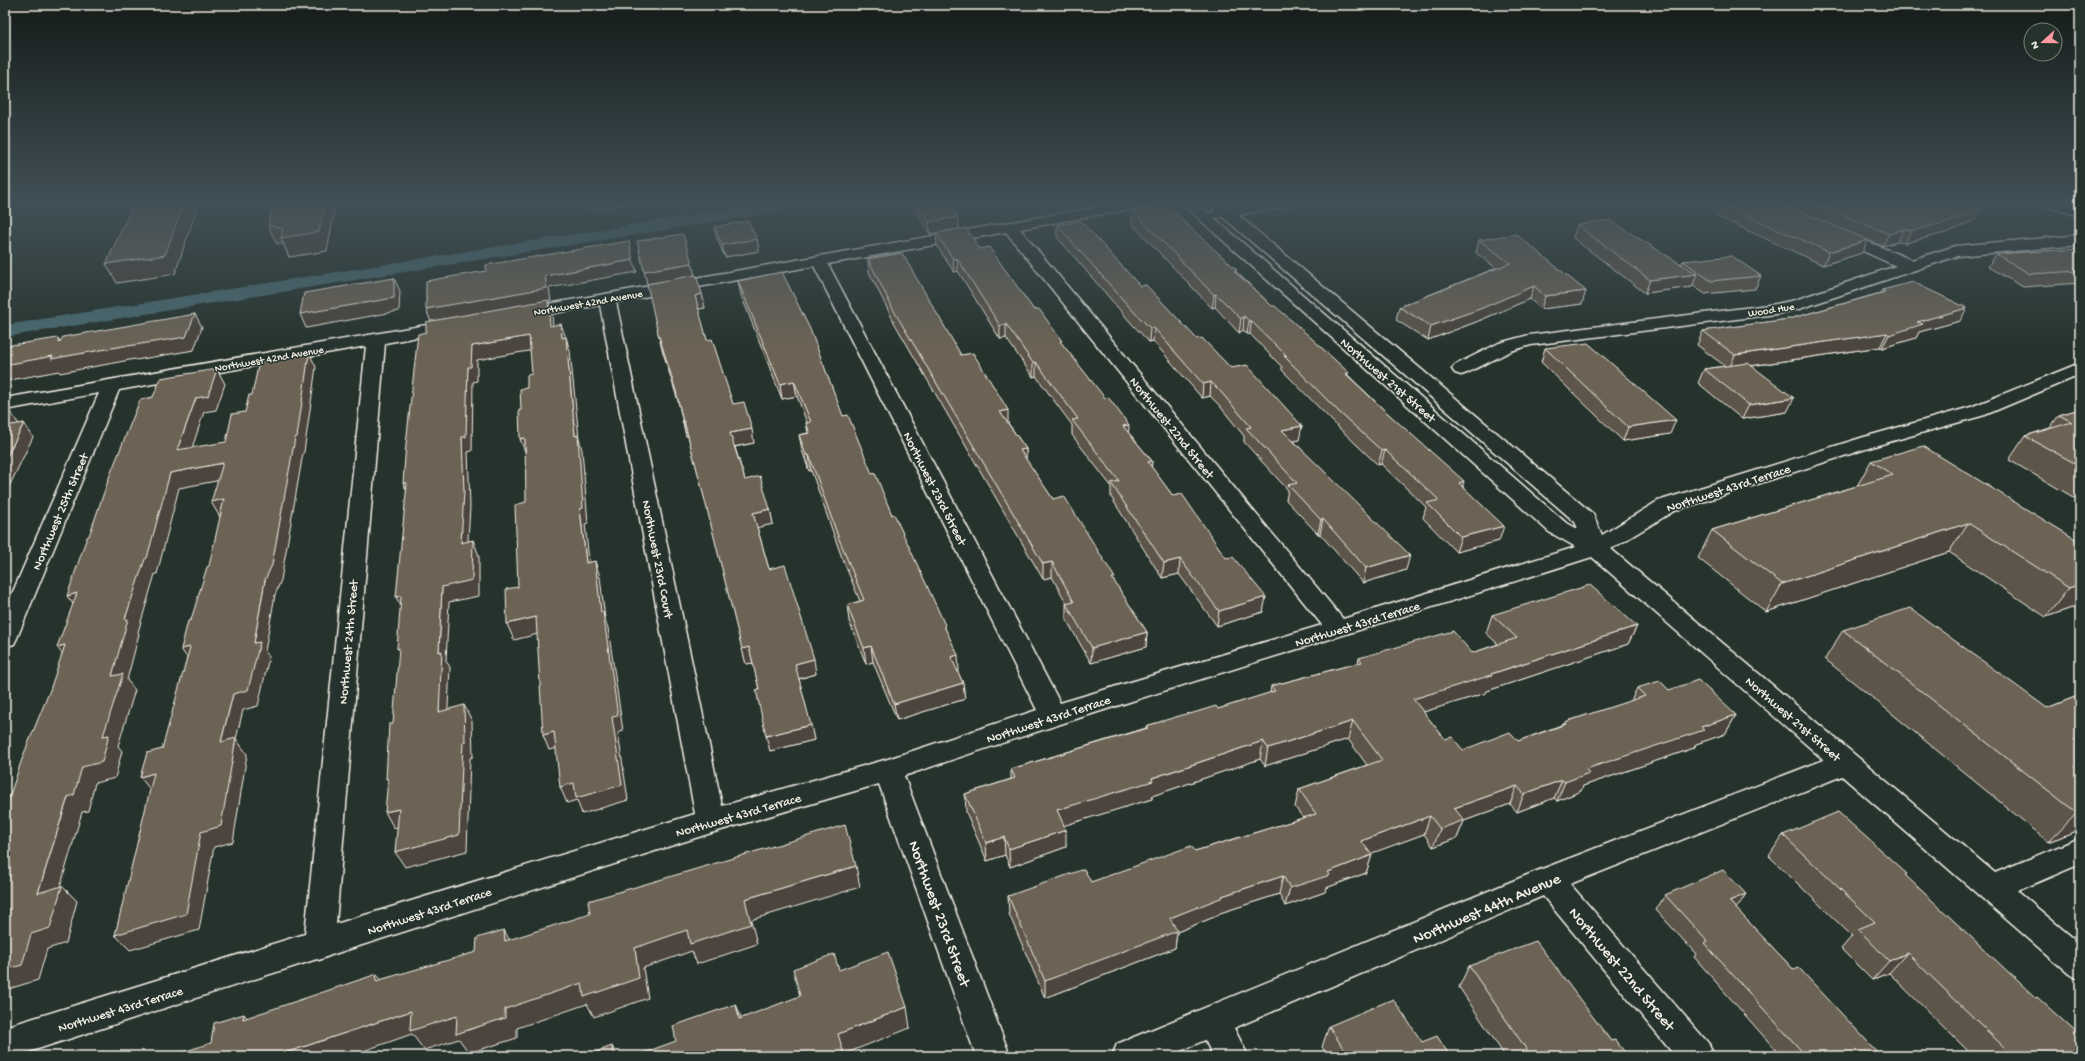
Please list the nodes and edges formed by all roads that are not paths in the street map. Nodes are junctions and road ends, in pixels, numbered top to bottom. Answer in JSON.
{"nodes":[{"id":1,"x":870,"y":252,"type":"edge"},
{"id":2,"x":1029,"y":252,"type":"edge"},
{"id":3,"x":1260,"y":252,"type":"edge"},
{"id":4,"x":1877,"y":252,"type":"edge"},
{"id":5,"x":1953,"y":252,"type":"edge"},
{"id":6,"x":819,"y":261,"type":"junction"},
{"id":7,"x":1911,"y":266,"type":"junction"},
{"id":8,"x":607,"y":298,"type":"junction"},
{"id":9,"x":507,"y":316,"type":"edge"},
{"id":10,"x":468,"y":323,"type":"edge"},
{"id":11,"x":376,"y":339,"type":"junction"},
{"id":12,"x":2080,"y":368,"type":"edge"},
{"id":13,"x":1461,"y":369,"type":"dead end"},
{"id":14,"x":112,"y":384,"type":"junction"},
{"id":15,"x":5,"y":404,"type":"edge"},
{"id":16,"x":1596,"y":548,"type":"junction"},
{"id":17,"x":1338,"y":629,"type":"junction"},
{"id":18,"x":5,"y":638,"type":"edge"},
{"id":19,"x":1053,"y":715,"type":"junction"},
{"id":20,"x":1846,"y":763,"type":"junction"},
{"id":21,"x":888,"y":770,"type":"junction"},
{"id":22,"x":711,"y":821,"type":"junction"},
{"id":23,"x":2080,"y":851,"type":"edge"},
{"id":24,"x":1548,"y":880,"type":"junction"},
{"id":25,"x":1992,"y":888,"type":"junction"},
{"id":26,"x":318,"y":946,"type":"junction"},
{"id":27,"x":2080,"y":964,"type":"edge"},
{"id":28,"x":1213,"y":1022,"type":"junction"},
{"id":29,"x":5,"y":1043,"type":"edge"},
{"id":30,"x":993,"y":1056,"type":"edge"},
{"id":31,"x":1129,"y":1056,"type":"edge"},
{"id":32,"x":1231,"y":1056,"type":"edge"},
{"id":33,"x":1697,"y":1056,"type":"edge"}],
"edges":[{"from":1,"to":6,"type":"street","name":"Northwest 42nd Avenue"},
{"from":2,"to":17,"type":"street","name":"Northwest 22nd Street"},
{"from":3,"to":16,"type":"street","name":"Northwest 21st Street"},
{"from":4,"to":7,"type":"street"},
{"from":5,"to":7,"type":"street","name":"Wood Hue"},
{"from":6,"to":8,"type":"street","name":"Northwest 42nd Avenue"},
{"from":6,"to":19,"type":"street","name":"Northwest 23rd Street"},
{"from":7,"to":13,"type":"street","name":"Wood Hue"},
{"from":8,"to":9,"type":"street","name":"Northwest 42nd Avenue"},
{"from":8,"to":22,"type":"street","name":"Northwest 23rd Court"},
{"from":10,"to":11,"type":"street","name":"Northwest 42nd Avenue"},
{"from":11,"to":14,"type":"street","name":"Northwest 42nd Avenue"},
{"from":11,"to":26,"type":"street","name":"Northwest 24th Street"},
{"from":12,"to":16,"type":"street","name":"Northwest 43rd Terrace"},
{"from":14,"to":15,"type":"street","name":"Northwest 42nd Avenue"},
{"from":14,"to":18,"type":"street","name":"Northwest 25th Street"},
{"from":16,"to":17,"type":"street","name":"Northwest 43rd Terrace"},
{"from":16,"to":20,"type":"street","name":"Northwest 21st Street"},
{"from":17,"to":19,"type":"street","name":"Northwest 43rd Terrace"},
{"from":19,"to":21,"type":"street","name":"Northwest 43rd Terrace"},
{"from":20,"to":24,"type":"street","name":"Northwest 44th Avenue"},
{"from":20,"to":25,"type":"street","name":"Northwest 21st Street"},
{"from":21,"to":22,"type":"street","name":"Northwest 43rd Terrace"},
{"from":21,"to":30,"type":"street","name":"Northwest 23rd Street"},
{"from":22,"to":26,"type":"street","name":"Northwest 43rd Terrace"},
{"from":23,"to":25,"type":"street"},
{"from":24,"to":28,"type":"street","name":"Northwest 44th Avenue"},
{"from":24,"to":33,"type":"street","name":"Northwest 22nd Street"},
{"from":25,"to":27,"type":"street","name":"Northwest 21st Street"},
{"from":26,"to":29,"type":"street","name":"Northwest 43rd Terrace"},
{"from":28,"to":31,"type":"street","name":"Northwest 44th Avenue"},
{"from":28,"to":32,"type":"street"}]}
